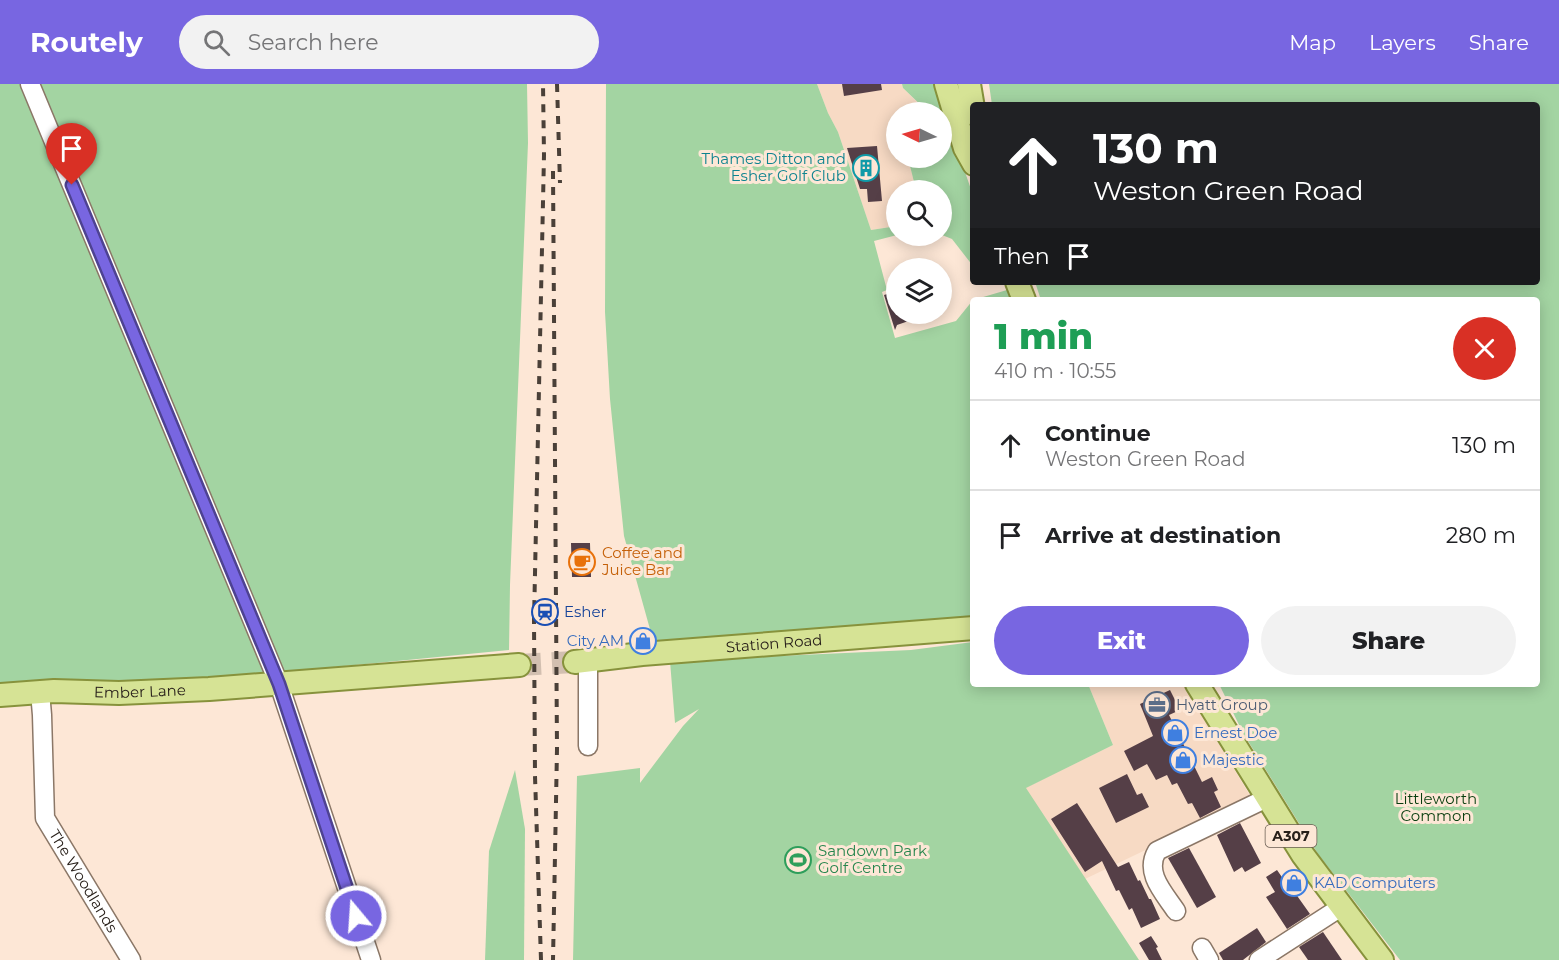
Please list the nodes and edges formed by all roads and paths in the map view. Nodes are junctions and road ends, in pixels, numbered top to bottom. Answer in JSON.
{"nodes":[{"id":1,"x":30,"y":84,"type":"edge"},
{"id":2,"x":946,"y":84,"type":"edge"},
{"id":3,"x":969,"y":84,"type":"edge"},
{"id":4,"x":977,"y":84,"type":"edge"},
{"id":5,"x":972,"y":102,"type":"edge"},
{"id":6,"x":977,"y":102,"type":"edge"},
{"id":7,"x":970,"y":157,"type":"edge"},
{"id":8,"x":970,"y":628,"type":"edge"},
{"id":9,"x":581,"y":661,"type":"joint"},
{"id":10,"x":519,"y":665,"type":"tunnel mouth"},
{"id":11,"x":279,"y":684,"type":"junction"},
{"id":12,"x":1199,"y":687,"type":"edge"},
{"id":13,"x":40,"y":692,"type":"junction"},
{"id":14,"x":0,"y":695,"type":"edge"},
{"id":15,"x":588,"y":746,"type":"dead end"},
{"id":16,"x":1267,"y":798,"type":"junction"},
{"id":17,"x":1341,"y":907,"type":"junction"},
{"id":18,"x":1176,"y":911,"type":"dead end"},
{"id":19,"x":131,"y":960,"type":"edge"},
{"id":20,"x":371,"y":960,"type":"edge"},
{"id":21,"x":1259,"y":960,"type":"edge"},
{"id":22,"x":1382,"y":960,"type":"edge"}],
"edges":[{"from":1,"to":11,"type":"street"},
{"from":2,"to":7,"type":"main road"},
{"from":3,"to":5,"type":"main road"},
{"from":4,"to":6,"type":"main road"},
{"from":8,"to":9,"type":"main road","name":"Station Road"},
{"from":9,"to":15,"type":"street"},
{"from":10,"to":11,"type":"main road"},
{"from":11,"to":13,"type":"main road","name":"Ember Lane"},
{"from":11,"to":20,"type":"street"},
{"from":12,"to":16,"type":"main road","number":"A307"},
{"from":13,"to":14,"type":"main road","name":"Ember Lane"},
{"from":13,"to":19,"type":"street","name":"The Woodlands"},
{"from":16,"to":17,"type":"main road","number":"A307"},
{"from":16,"to":18,"type":"street"},
{"from":17,"to":21,"type":"street"},
{"from":17,"to":22,"type":"main road","number":"A307"}]}
